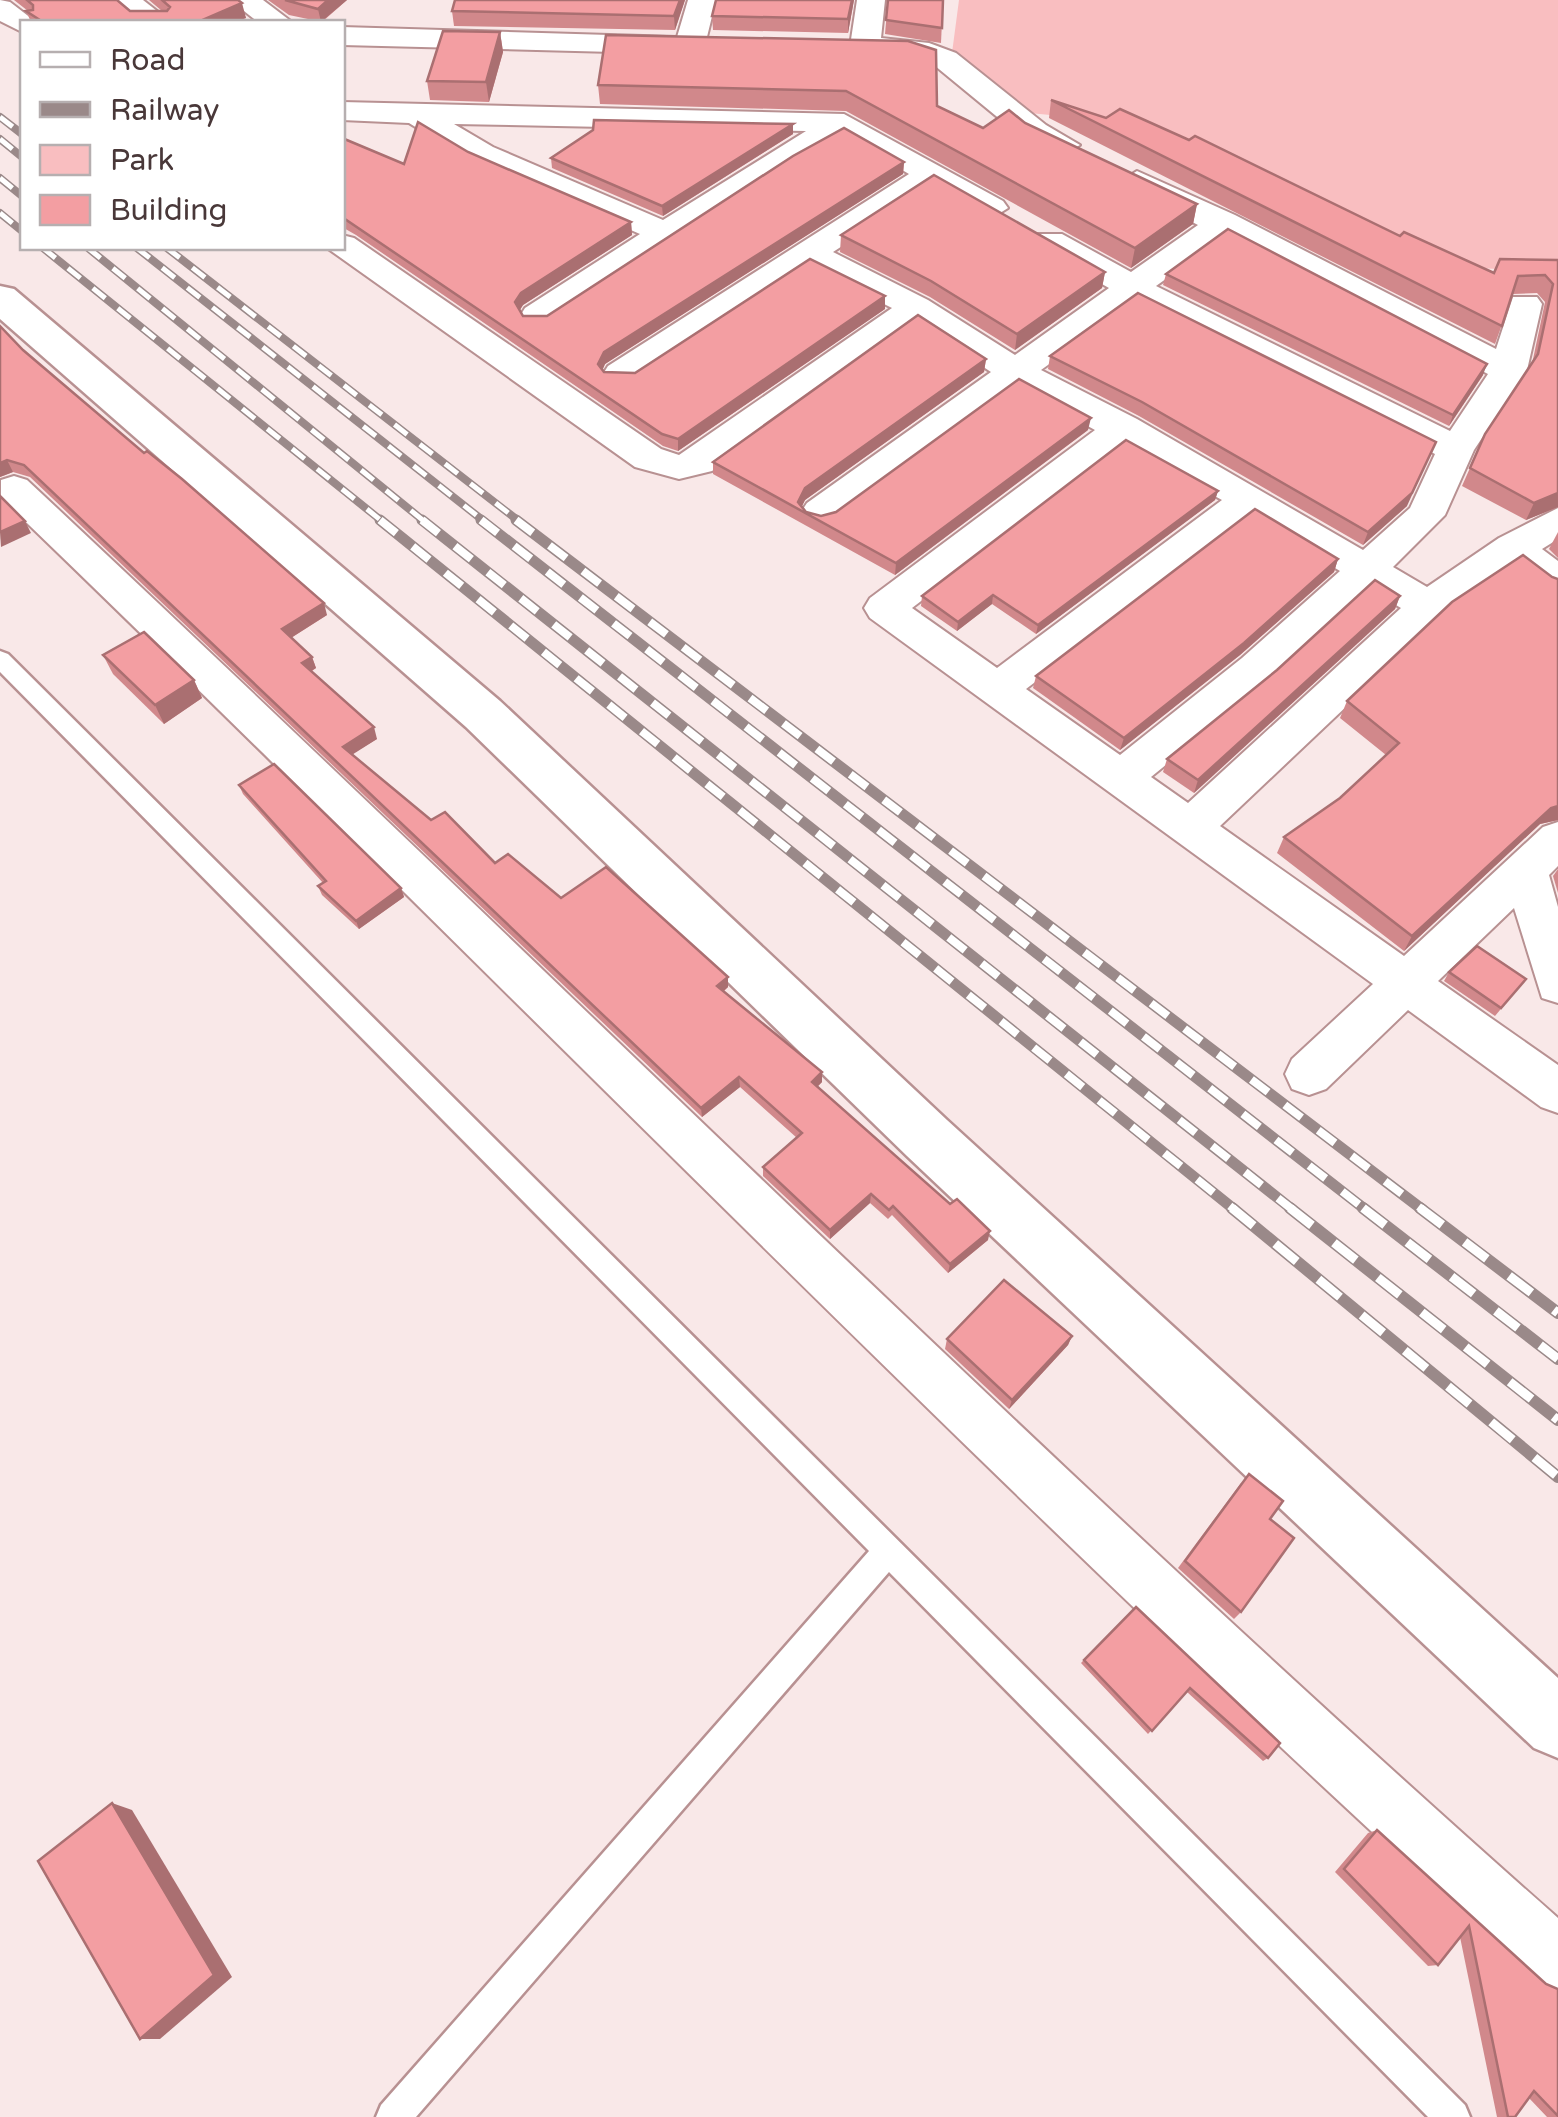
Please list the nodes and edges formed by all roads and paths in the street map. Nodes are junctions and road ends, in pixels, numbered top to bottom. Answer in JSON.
{"nodes":[{"id":1,"x":124,"y":0,"type":"edge"},
{"id":2,"x":702,"y":0,"type":"edge"},
{"id":3,"x":871,"y":0,"type":"edge"},
{"id":4,"x":522,"y":13,"type":"edge"},
{"id":5,"x":153,"y":20,"type":"edge"},
{"id":6,"x":345,"y":23,"type":"edge"},
{"id":7,"x":499,"y":39,"type":"junction"},
{"id":8,"x":690,"y":45,"type":"junction"},
{"id":9,"x":729,"y":45,"type":"edge"},
{"id":10,"x":826,"y":46,"type":"edge"},
{"id":11,"x":865,"y":46,"type":"junction"},
{"id":12,"x":345,"y":111,"type":"edge"},
{"id":13,"x":416,"y":114,"type":"junction"},
{"id":14,"x":681,"y":123,"type":"junction"},
{"id":15,"x":844,"y":123,"type":"junction"},
{"id":16,"x":780,"y":158,"type":"junction"},
{"id":17,"x":932,"y":174,"type":"junction"},
{"id":18,"x":1223,"y":222,"type":"junction"},
{"id":19,"x":666,"y":233,"type":"junction"},
{"id":20,"x":345,"y":247,"type":"edge"},
{"id":21,"x":812,"y":255,"type":"junction"},
{"id":22,"x":1130,"y":286,"type":"junction"},
{"id":23,"x":0,"y":298,"type":"edge"},
{"id":24,"x":916,"y":307,"type":"junction"},
{"id":25,"x":537,"y":316,"type":"edge"},
{"id":26,"x":1534,"y":320,"type":"edge"},
{"id":27,"x":1015,"y":370,"type":"junction"},
{"id":28,"x":1509,"y":370,"type":"junction"},
{"id":29,"x":621,"y":374,"type":"edge"},
{"id":30,"x":1124,"y":427,"type":"junction"},
{"id":31,"x":1456,"y":448,"type":"junction"},
{"id":32,"x":14,"y":488,"type":"dead end"},
{"id":33,"x":1249,"y":499,"type":"junction"},
{"id":34,"x":820,"y":512,"type":"edge"},
{"id":35,"x":1558,"y":521,"type":"edge"},
{"id":36,"x":1513,"y":546,"type":"junction"},
{"id":37,"x":1368,"y":572,"type":"junction"},
{"id":38,"x":1558,"y":582,"type":"edge"},
{"id":39,"x":1428,"y":606,"type":"junction"},
{"id":40,"x":0,"y":659,"type":"edge"},
{"id":41,"x":997,"y":689,"type":"junction"},
{"id":42,"x":1122,"y":778,"type":"junction"},
{"id":43,"x":1190,"y":828,"type":"junction"},
{"id":44,"x":1558,"y":839,"type":"edge"},
{"id":45,"x":1525,"y":870,"type":"junction"},
{"id":46,"x":1405,"y":982,"type":"junction"},
{"id":47,"x":1558,"y":984,"type":"edge"},
{"id":48,"x":1308,"y":1074,"type":"dead end"},
{"id":49,"x":1558,"y":1092,"type":"edge"},
{"id":50,"x":888,"y":1550,"type":"junction"},
{"id":51,"x":1558,"y":1724,"type":"edge"},
{"id":52,"x":1558,"y":1960,"type":"edge"},
{"id":53,"x":394,"y":2117,"type":"edge"},
{"id":54,"x":1453,"y":2117,"type":"edge"}],
"edges":[{"from":1,"to":5,"type":"street"},
{"from":2,"to":8,"type":"street"},
{"from":3,"to":11,"type":"street"},
{"from":4,"to":7,"type":"street"},
{"from":6,"to":7,"type":"street"},
{"from":7,"to":8,"type":"street"},
{"from":8,"to":9,"type":"street"},
{"from":10,"to":11,"type":"street"},
{"from":11,"to":18,"type":"street"},
{"from":12,"to":13,"type":"street"},
{"from":13,"to":14,"type":"street"},
{"from":13,"to":19,"type":"street"},
{"from":14,"to":15,"type":"street"},
{"from":14,"to":16,"type":"street"},
{"from":15,"to":16,"type":"street"},
{"from":15,"to":17,"type":"street"},
{"from":16,"to":19,"type":"street"},
{"from":17,"to":21,"type":"street"},
{"from":17,"to":22,"type":"street"},
{"from":18,"to":22,"type":"street"},
{"from":18,"to":28,"type":"street"},
{"from":19,"to":25,"type":"street"},
{"from":20,"to":24,"type":"street"},
{"from":21,"to":24,"type":"street"},
{"from":21,"to":29,"type":"street"},
{"from":22,"to":27,"type":"street"},
{"from":22,"to":31,"type":"street"},
{"from":23,"to":51,"type":"street"},
{"from":24,"to":27,"type":"street"},
{"from":26,"to":28,"type":"street"},
{"from":27,"to":30,"type":"street"},
{"from":27,"to":34,"type":"street"},
{"from":28,"to":31,"type":"street"},
{"from":30,"to":33,"type":"street"},
{"from":30,"to":41,"type":"street"},
{"from":31,"to":37,"type":"street"},
{"from":32,"to":52,"type":"street"},
{"from":33,"to":37,"type":"street"},
{"from":33,"to":41,"type":"street"},
{"from":35,"to":36,"type":"street"},
{"from":36,"to":38,"type":"street"},
{"from":36,"to":39,"type":"street"},
{"from":37,"to":39,"type":"street"},
{"from":37,"to":42,"type":"street"},
{"from":39,"to":43,"type":"street"},
{"from":40,"to":50,"type":"lane"},
{"from":41,"to":42,"type":"street"},
{"from":42,"to":43,"type":"street"},
{"from":43,"to":46,"type":"street"},
{"from":44,"to":45,"type":"street"},
{"from":45,"to":46,"type":"street"},
{"from":45,"to":47,"type":"street"},
{"from":46,"to":48,"type":"street"},
{"from":46,"to":49,"type":"street"},
{"from":50,"to":53,"type":"lane"},
{"from":50,"to":54,"type":"lane"}]}
